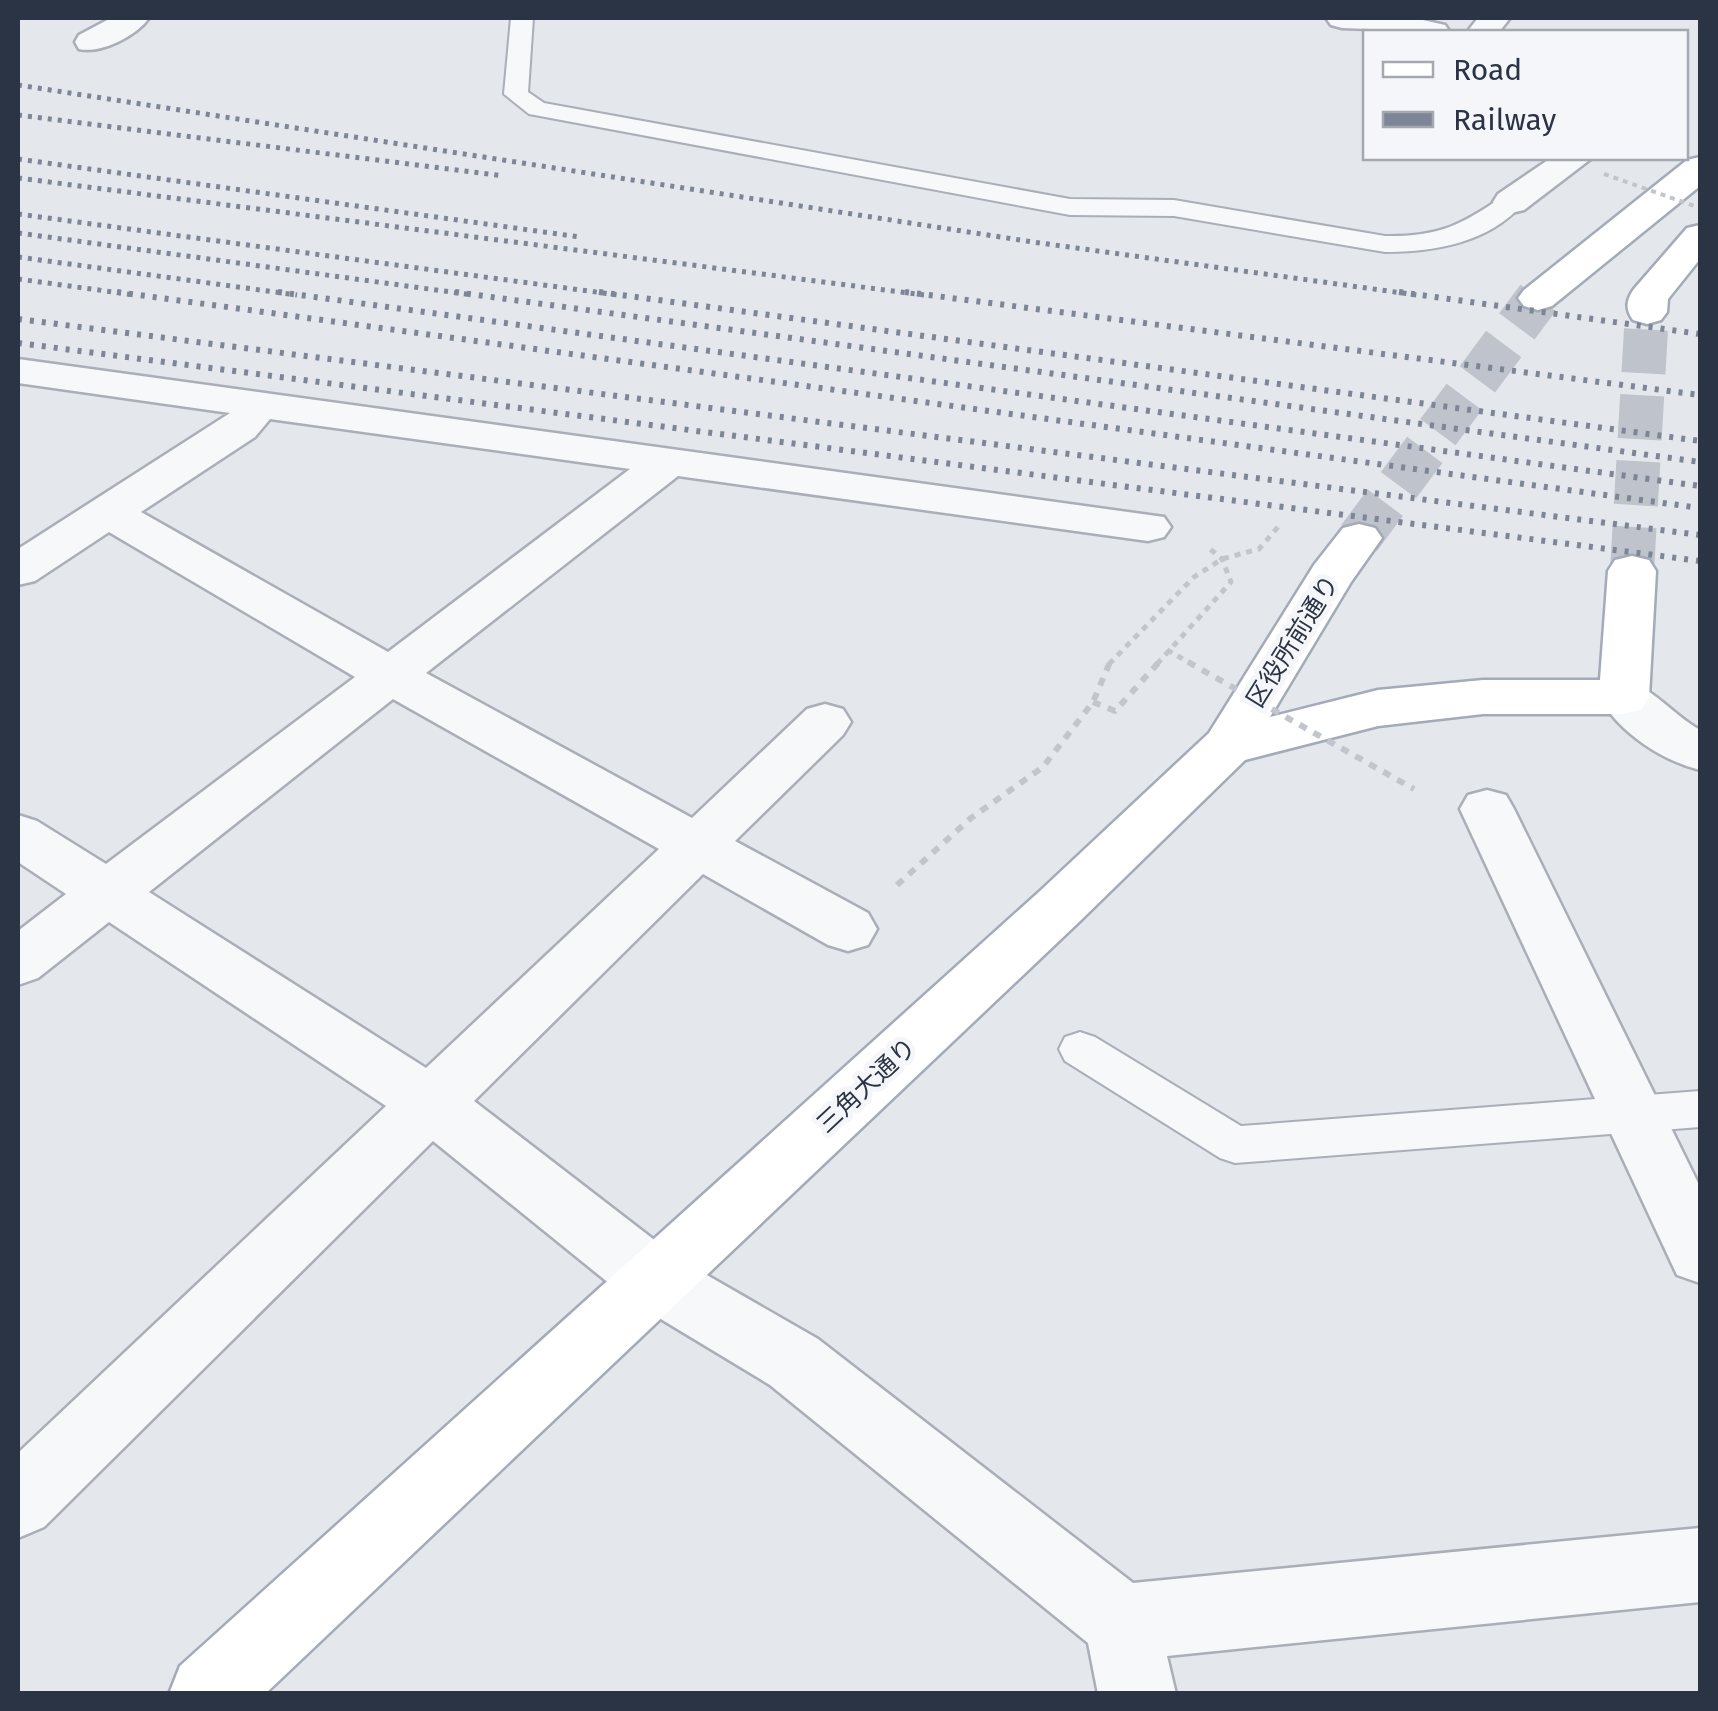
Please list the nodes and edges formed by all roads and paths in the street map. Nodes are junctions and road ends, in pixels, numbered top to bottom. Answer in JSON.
{"nodes":[{"id":1,"x":132,"y":18,"type":"edge"},
{"id":2,"x":522,"y":18,"type":"edge"},
{"id":3,"x":1342,"y":18,"type":"edge"},
{"id":4,"x":1426,"y":30,"type":"edge"},
{"id":5,"x":90,"y":42,"type":"dead end"},
{"id":6,"x":1589,"y":166,"type":"edge"},
{"id":7,"x":1700,"y":168,"type":"edge"},
{"id":8,"x":1510,"y":202,"type":"joint"},
{"id":9,"x":1700,"y":208,"type":"edge"},
{"id":10,"x":1700,"y":236,"type":"edge"},
{"id":11,"x":1538,"y":298,"type":"tunnel mouth"},
{"id":12,"x":1646,"y":312,"type":"tunnel mouth"},
{"id":13,"x":18,"y":371,"type":"edge"},
{"id":14,"x":259,"y":405,"type":"junction"},
{"id":15,"x":670,"y":460,"type":"junction"},
{"id":16,"x":110,"y":513,"type":"junction"},
{"id":17,"x":1278,"y":527,"type":"dead end"},
{"id":18,"x":1148,"y":528,"type":"dead end"},
{"id":19,"x":1359,"y":538,"type":"tunnel mouth"},
{"id":20,"x":1199,"y":539,"type":"dead end"},
{"id":21,"x":1222,"y":559,"type":"junction"},
{"id":22,"x":18,"y":570,"type":"edge"},
{"id":23,"x":1632,"y":571,"type":"tunnel mouth"},
{"id":24,"x":1168,"y":650,"type":"junction"},
{"id":25,"x":388,"y":674,"type":"junction"},
{"id":26,"x":1624,"y":697,"type":"junction"},
{"id":27,"x":1093,"y":702,"type":"junction"},
{"id":28,"x":825,"y":722,"type":"dead end"},
{"id":29,"x":1227,"y":746,"type":"junction"},
{"id":30,"x":1700,"y":752,"type":"edge"},
{"id":31,"x":1414,"y":789,"type":"dead end"},
{"id":32,"x":1487,"y":810,"type":"dead end"},
{"id":33,"x":18,"y":835,"type":"edge"},
{"id":34,"x":698,"y":845,"type":"junction"},
{"id":35,"x":106,"y":896,"type":"junction"},
{"id":36,"x":848,"y":929,"type":"joint"},
{"id":37,"x":18,"y":962,"type":"edge"},
{"id":38,"x":1080,"y":1049,"type":"dead end"},
{"id":39,"x":431,"y":1103,"type":"junction"},
{"id":40,"x":1700,"y":1109,"type":"edge"},
{"id":41,"x":1636,"y":1115,"type":"junction"},
{"id":42,"x":1700,"y":1254,"type":"edge"},
{"id":43,"x":655,"y":1280,"type":"junction"},
{"id":44,"x":18,"y":1502,"type":"edge"},
{"id":45,"x":1700,"y":1564,"type":"edge"},
{"id":46,"x":1122,"y":1622,"type":"junction"},
{"id":47,"x":208,"y":1694,"type":"edge"},
{"id":48,"x":1137,"y":1694,"type":"edge"}],
"edges":[{"from":1,"to":5,"type":"street"},
{"from":2,"to":8,"type":"lane"},
{"from":3,"to":4,"type":"street"},
{"from":6,"to":8,"type":"street"},
{"from":6,"to":9,"type":"path","bridge":true},
{"from":7,"to":11,"type":"main road"},
{"from":10,"to":12,"type":"main road"},
{"from":13,"to":14,"type":"street"},
{"from":14,"to":15,"type":"street"},
{"from":14,"to":16,"type":"street"},
{"from":15,"to":18,"type":"street"},
{"from":15,"to":25,"type":"street"},
{"from":16,"to":22,"type":"street"},
{"from":16,"to":25,"type":"street"},
{"from":17,"to":21,"type":"path"},
{"from":19,"to":29,"type":"main road","name":"区役所前通り"},
{"from":20,"to":21,"type":"path"},
{"from":21,"to":24,"type":"path"},
{"from":21,"to":27,"type":"path"},
{"from":23,"to":26,"type":"main road"},
{"from":24,"to":27,"type":"path"},
{"from":24,"to":31,"type":"path","bridge":true},
{"from":25,"to":34,"type":"street"},
{"from":25,"to":35,"type":"street"},
{"from":26,"to":29,"type":"main road","name":"三角大通り"},
{"from":26,"to":30,"type":"street"},
{"from":27,"to":36,"type":"path"},
{"from":28,"to":34,"type":"street"},
{"from":29,"to":43,"type":"main road","name":"三角大通り"},
{"from":32,"to":41,"type":"street"},
{"from":33,"to":35,"type":"street"},
{"from":34,"to":36,"type":"street"},
{"from":34,"to":39,"type":"street"},
{"from":35,"to":37,"type":"street"},
{"from":35,"to":39,"type":"street"},
{"from":38,"to":41,"type":"lane"},
{"from":39,"to":43,"type":"street"},
{"from":39,"to":44,"type":"street"},
{"from":40,"to":41,"type":"lane"},
{"from":41,"to":42,"type":"street"},
{"from":43,"to":46,"type":"street"},
{"from":43,"to":47,"type":"main road","name":"三角大通り"},
{"from":45,"to":46,"type":"street"},
{"from":46,"to":48,"type":"street"}]}
